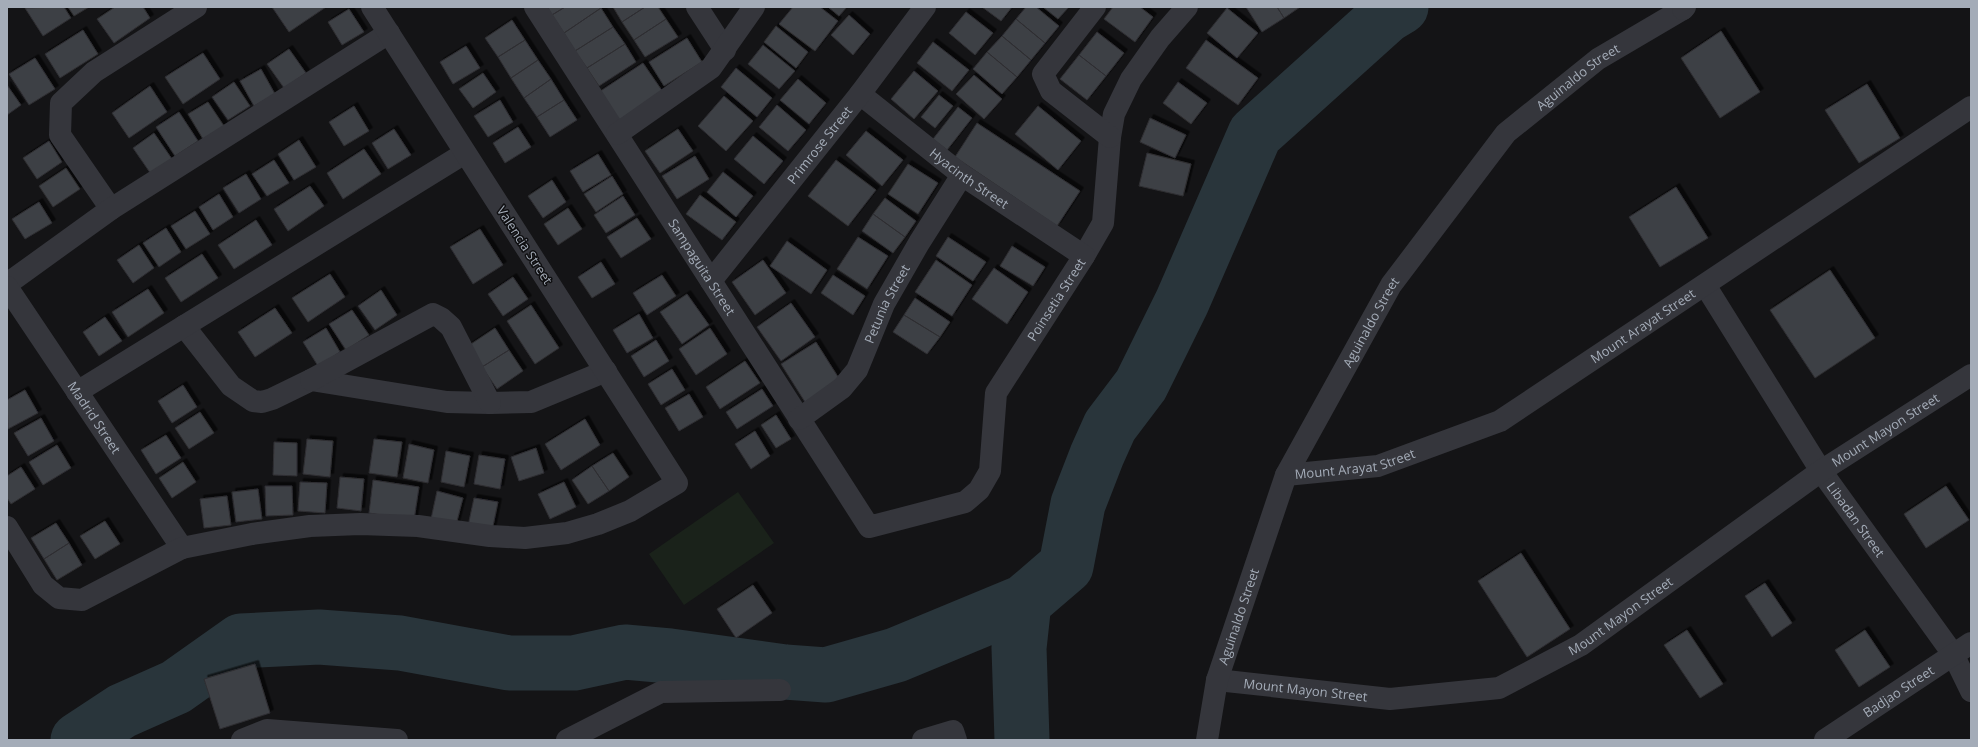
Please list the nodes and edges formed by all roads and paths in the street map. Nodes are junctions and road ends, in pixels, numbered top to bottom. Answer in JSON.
{"nodes":[{"id":1,"x":196,"y":7,"type":"edge"},
{"id":2,"x":372,"y":7,"type":"edge"},
{"id":3,"x":535,"y":7,"type":"edge"},
{"id":4,"x":697,"y":7,"type":"edge"},
{"id":5,"x":754,"y":7,"type":"edge"},
{"id":6,"x":925,"y":7,"type":"edge"},
{"id":7,"x":1095,"y":7,"type":"edge"},
{"id":8,"x":1187,"y":7,"type":"edge"},
{"id":9,"x":1684,"y":8,"type":"edge"},
{"id":10,"x":389,"y":34,"type":"junction"},
{"id":11,"x":725,"y":50,"type":"junction"},
{"id":12,"x":860,"y":94,"type":"junction"},
{"id":13,"x":1971,"y":107,"type":"edge"},
{"id":14,"x":617,"y":134,"type":"junction"},
{"id":15,"x":1110,"y":137,"type":"junction"},
{"id":16,"x":465,"y":153,"type":"junction"},
{"id":17,"x":962,"y":175,"type":"junction"},
{"id":18,"x":111,"y":209,"type":"junction"},
{"id":19,"x":1084,"y":256,"type":"junction"},
{"id":20,"x":711,"y":281,"type":"junction"},
{"id":21,"x":7,"y":284,"type":"edge"},
{"id":22,"x":1705,"y":285,"type":"junction"},
{"id":23,"x":7,"y":287,"type":"edge"},
{"id":24,"x":184,"y":326,"type":"junction"},
{"id":25,"x":606,"y":371,"type":"junction"},
{"id":26,"x":1971,"y":376,"type":"edge"},
{"id":27,"x":311,"y":380,"type":"junction"},
{"id":28,"x":77,"y":392,"type":"junction"},
{"id":29,"x":490,"y":403,"type":"junction"},
{"id":30,"x":799,"y":419,"type":"junction"},
{"id":31,"x":1821,"y":471,"type":"junction"},
{"id":32,"x":1286,"y":475,"type":"junction"},
{"id":33,"x":7,"y":526,"type":"edge"},
{"id":34,"x":869,"y":527,"type":"joint"},
{"id":35,"x":182,"y":548,"type":"junction"},
{"id":36,"x":1971,"y":643,"type":"edge"},
{"id":37,"x":1953,"y":654,"type":"junction"},
{"id":38,"x":1217,"y":680,"type":"junction"},
{"id":39,"x":780,"y":690,"type":"dead end"},
{"id":40,"x":1971,"y":691,"type":"edge"},
{"id":41,"x":242,"y":740,"type":"edge"},
{"id":42,"x":397,"y":740,"type":"edge"},
{"id":43,"x":567,"y":740,"type":"edge"},
{"id":44,"x":923,"y":740,"type":"edge"},
{"id":45,"x":956,"y":740,"type":"edge"},
{"id":46,"x":1207,"y":740,"type":"edge"},
{"id":47,"x":1825,"y":740,"type":"edge"}],
"edges":[{"from":1,"to":18,"type":"street"},
{"from":2,"to":10,"type":"street","name":"Valencia Street"},
{"from":3,"to":14,"type":"street","name":"Sampaguita Street"},
{"from":4,"to":11,"type":"street"},
{"from":5,"to":11,"type":"street"},
{"from":6,"to":12,"type":"street","name":"Primrose Street"},
{"from":7,"to":15,"type":"street"},
{"from":8,"to":15,"type":"street","name":"Poinsetia Street"},
{"from":9,"to":32,"type":"street","name":"Aguinaldo Street"},
{"from":10,"to":16,"type":"street","name":"Valencia Street"},
{"from":10,"to":18,"type":"street"},
{"from":11,"to":14,"type":"street"},
{"from":12,"to":17,"type":"street","name":"Hyacinth Street"},
{"from":12,"to":20,"type":"street","name":"Primrose Street"},
{"from":13,"to":22,"type":"street","name":"Mount Arayat Street"},
{"from":14,"to":20,"type":"street","name":"Sampaguita Street"},
{"from":15,"to":19,"type":"street","name":"Poinsetia Street"},
{"from":16,"to":24,"type":"street"},
{"from":16,"to":25,"type":"street","name":"Valencia Street"},
{"from":17,"to":19,"type":"street","name":"Hyacinth Street"},
{"from":17,"to":30,"type":"street","name":"Petunia Street"},
{"from":18,"to":21,"type":"street"},
{"from":19,"to":34,"type":"street","name":"Poinsetia Street"},
{"from":20,"to":30,"type":"street","name":"Sampaguita Street"},
{"from":22,"to":31,"type":"street","name":"Libadan Street"},
{"from":22,"to":32,"type":"street","name":"Mount Arayat Street"},
{"from":23,"to":28,"type":"street","name":"Madrid Street"},
{"from":24,"to":27,"type":"street"},
{"from":24,"to":28,"type":"street"},
{"from":25,"to":29,"type":"street"},
{"from":25,"to":35,"type":"street","name":"Valencia Street"},
{"from":26,"to":31,"type":"street","name":"Mount Mayon Street"},
{"from":27,"to":29,"type":"street"},
{"from":27,"to":29,"type":"street"},
{"from":28,"to":35,"type":"street","name":"Madrid Street"},
{"from":30,"to":34,"type":"street","name":"Sampaguita Street"},
{"from":31,"to":37,"type":"street","name":"Libadan Street"},
{"from":31,"to":38,"type":"street","name":"Mount Mayon Street"},
{"from":32,"to":38,"type":"street","name":"Aguinaldo Street"},
{"from":33,"to":35,"type":"street"},
{"from":36,"to":37,"type":"street","name":"Badjao Street"},
{"from":37,"to":40,"type":"street","name":"Libadan Street"},
{"from":37,"to":47,"type":"street","name":"Badjao Street"},
{"from":38,"to":46,"type":"street","name":"Aguinaldo Street"},
{"from":39,"to":43,"type":"street"},
{"from":41,"to":42,"type":"street"},
{"from":44,"to":45,"type":"street"}]}
